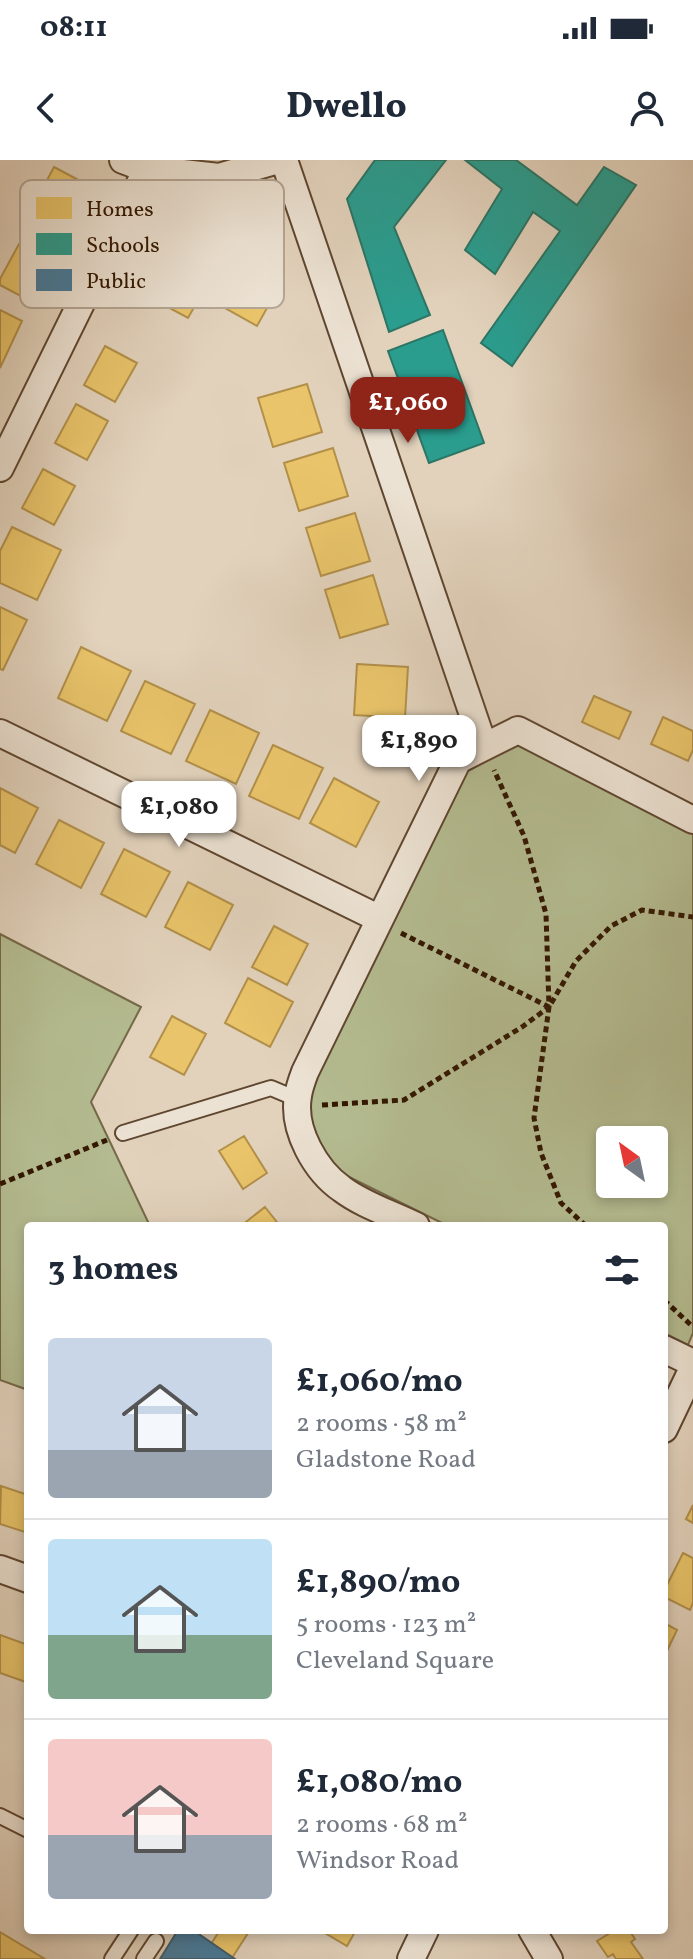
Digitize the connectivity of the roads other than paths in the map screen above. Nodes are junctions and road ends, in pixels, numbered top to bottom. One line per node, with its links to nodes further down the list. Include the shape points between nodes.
1 (278, 160): 3 (street, via 219,177)
2 (284, 160): 7 (street)
3 (135, 165)
4 (71, 308): 5 (street)
5 (0, 468)
6 (0, 733): 9 (street)
7 (484, 747): 8 (street, via 518,730); 9 (street, via 458,760)
8 (693, 820)
9 (380, 919): 10 (street, via 305,1072)
10 (297, 1099): 11 (lane, via 271,1088); 12 (street, via 299,1125 325,1174 343,1190)
11 (123, 1133)
12 (408, 1222)
13 (668, 1351): 14 (street)
14 (693, 1366): 15 (street)
15 (668, 1420)
16 (0, 1569): 17 (street)
17 (24, 1578)
18 (0, 1816): 19 (lane)
19 (24, 1828)
20 (128, 1934): 24 (lane)
21 (423, 1934): 26 (street)
22 (534, 1934): 27 (street)
23 (156, 1941): 25 (lane)
24 (112, 1959)
25 (144, 1959)
26 (411, 1959)
27 (549, 1959)

